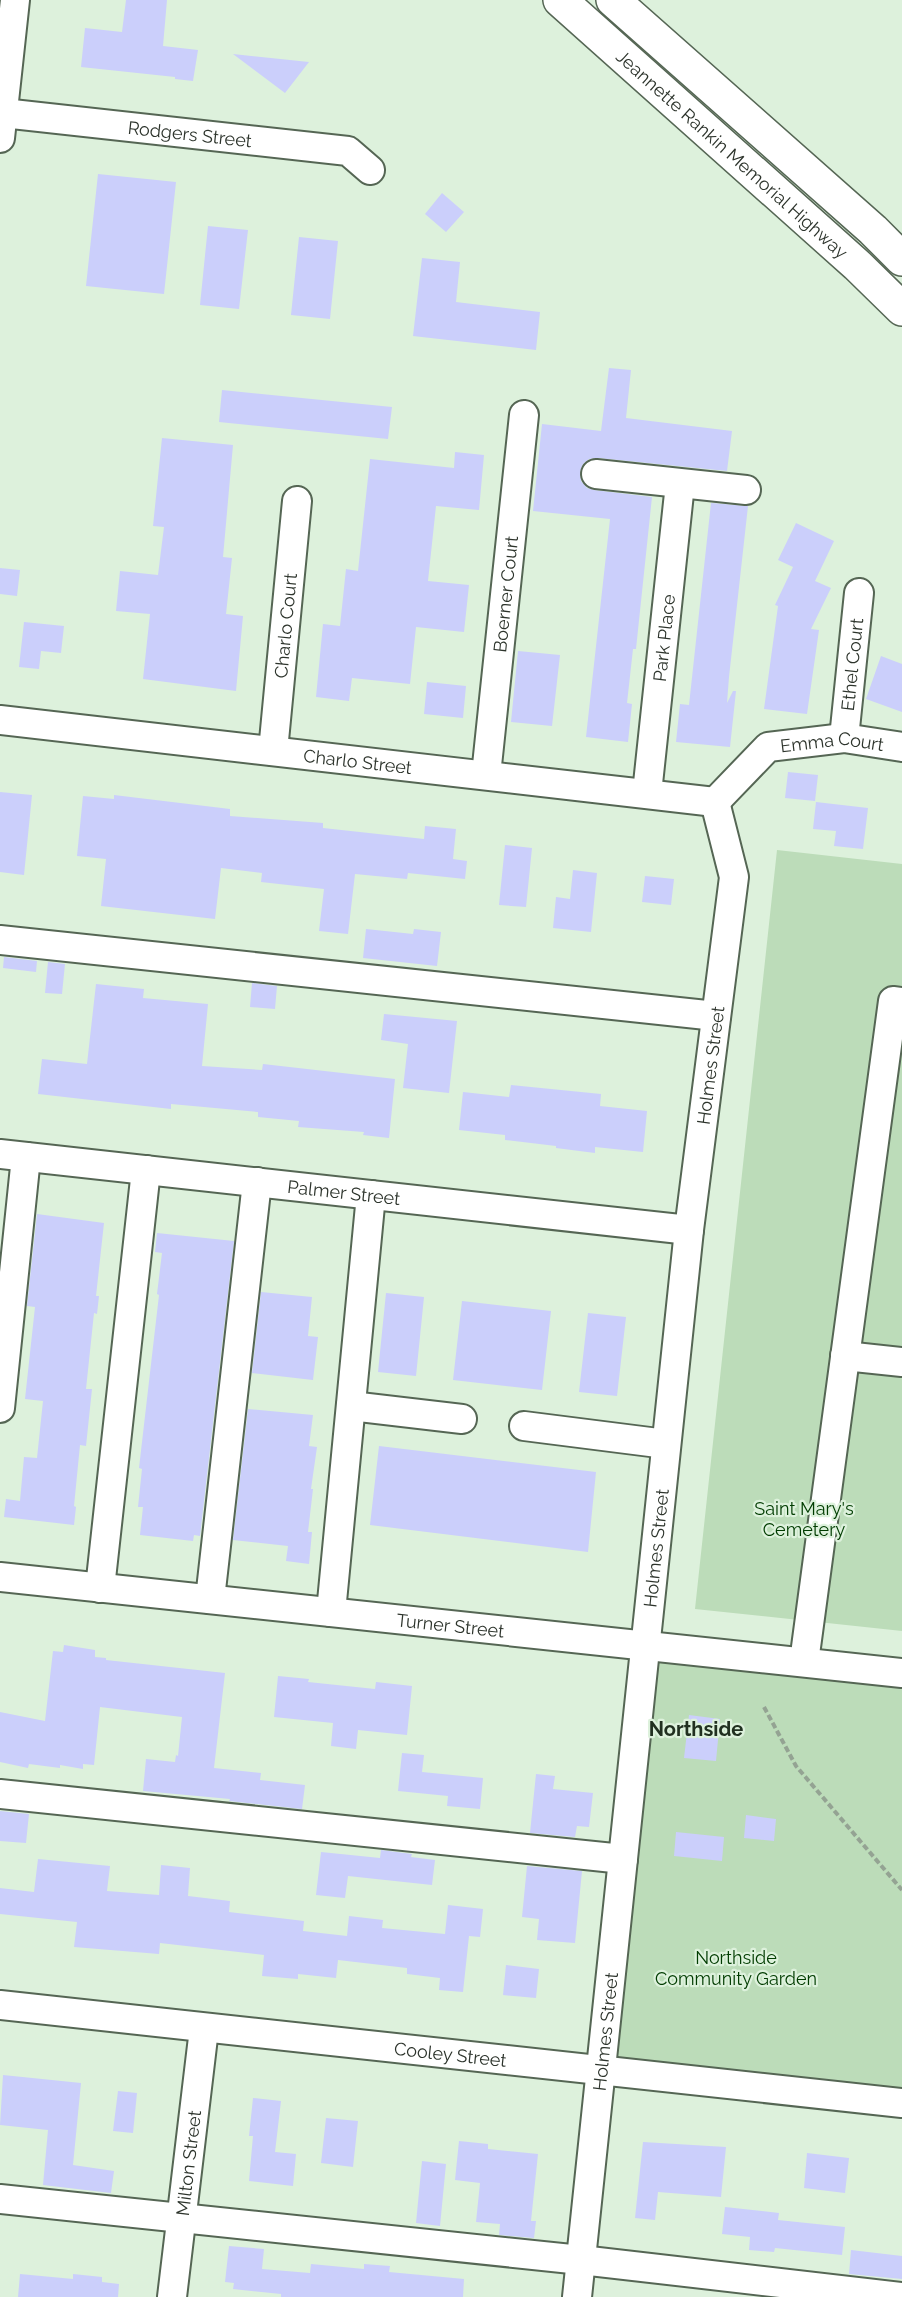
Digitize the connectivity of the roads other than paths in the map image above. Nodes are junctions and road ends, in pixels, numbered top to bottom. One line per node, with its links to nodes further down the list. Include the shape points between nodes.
1 (15, 0): 4 (street)
2 (560, 0): 7 (highway, Jeannette Rankin Memorial Highway)
3 (613, 0): 6 (highway, Jeannette Rankin Memorial Highway)
4 (2, 107): 5 (street, Rodgers Street, via 348,151)
5 (370, 170)
6 (902, 259)
7 (902, 309)
8 (524, 415): 18 (street, Boerner Court)
9 (597, 474): 10 (street)
10 (680, 484): 11 (street); 19 (street, Park Place)
11 (746, 490)
12 (297, 501): 17 (street, Charlo Court)
13 (859, 593): 15 (street, Ethel Court)
14 (0, 720): 17 (street, Charlo Street)
15 (844, 738): 16 (street, Emma Court); 20 (street, Emma Court, via 768,747)
16 (902, 747)
17 (273, 751): 18 (street, Charlo Street)
18 (486, 775): 19 (street, Charlo Street)
19 (647, 793): 20 (street, Charlo Street)
20 (715, 802): 23 (street, Holmes Street, via 734,877)
21 (0, 940): 23 (street)
22 (902, 1002): 29 (street, via 893,1001)
23 (716, 1016): 28 (street, Holmes Street)
24 (13, 1155): 25 (street, Palmer Street); 32 (street)
25 (146, 1170): 26 (street, Palmer Street); 37 (street)
26 (257, 1182): 27 (street, Palmer Street); 38 (street)
27 (371, 1195): 28 (street, Palmer Street); 31 (street)
28 (689, 1230): 35 (street, Holmes Street)
29 (845, 1356): 30 (street); 41 (street)
30 (902, 1362)
31 (351, 1406): 33 (street); 39 (street)
32 (0, 1408)
33 (462, 1419)
34 (524, 1426): 35 (street)
35 (666, 1444): 40 (street, Holmes Street)
36 (0, 1577): 37 (street, Turner Street)
37 (100, 1588): 38 (street, Turner Street)
38 (210, 1599): 39 (street, Turner Street)
39 (331, 1612): 40 (street, Turner Street)
40 (645, 1645): 41 (street, Turner Street); 44 (street, Holmes Street)
41 (804, 1662): 42 (street, Turner Street)
42 (902, 1673)
43 (0, 1794): 44 (street)
44 (623, 1859): 47 (street, Holmes Street)
45 (0, 2005): 46 (street, Cooley Street)
46 (204, 2029): 47 (street, Cooley Street); 50 (street, Milton Street)
47 (601, 2070): 48 (street, Cooley Street); 51 (street, Holmes Street)
48 (902, 2103)
49 (0, 2199): 50 (street)
50 (181, 2218): 51 (street); 52 (street, Milton Street)
51 (581, 2260): 53 (street, Holmes Street); 54 (street)
52 (172, 2297)
53 (577, 2297)
54 (902, 2297)

